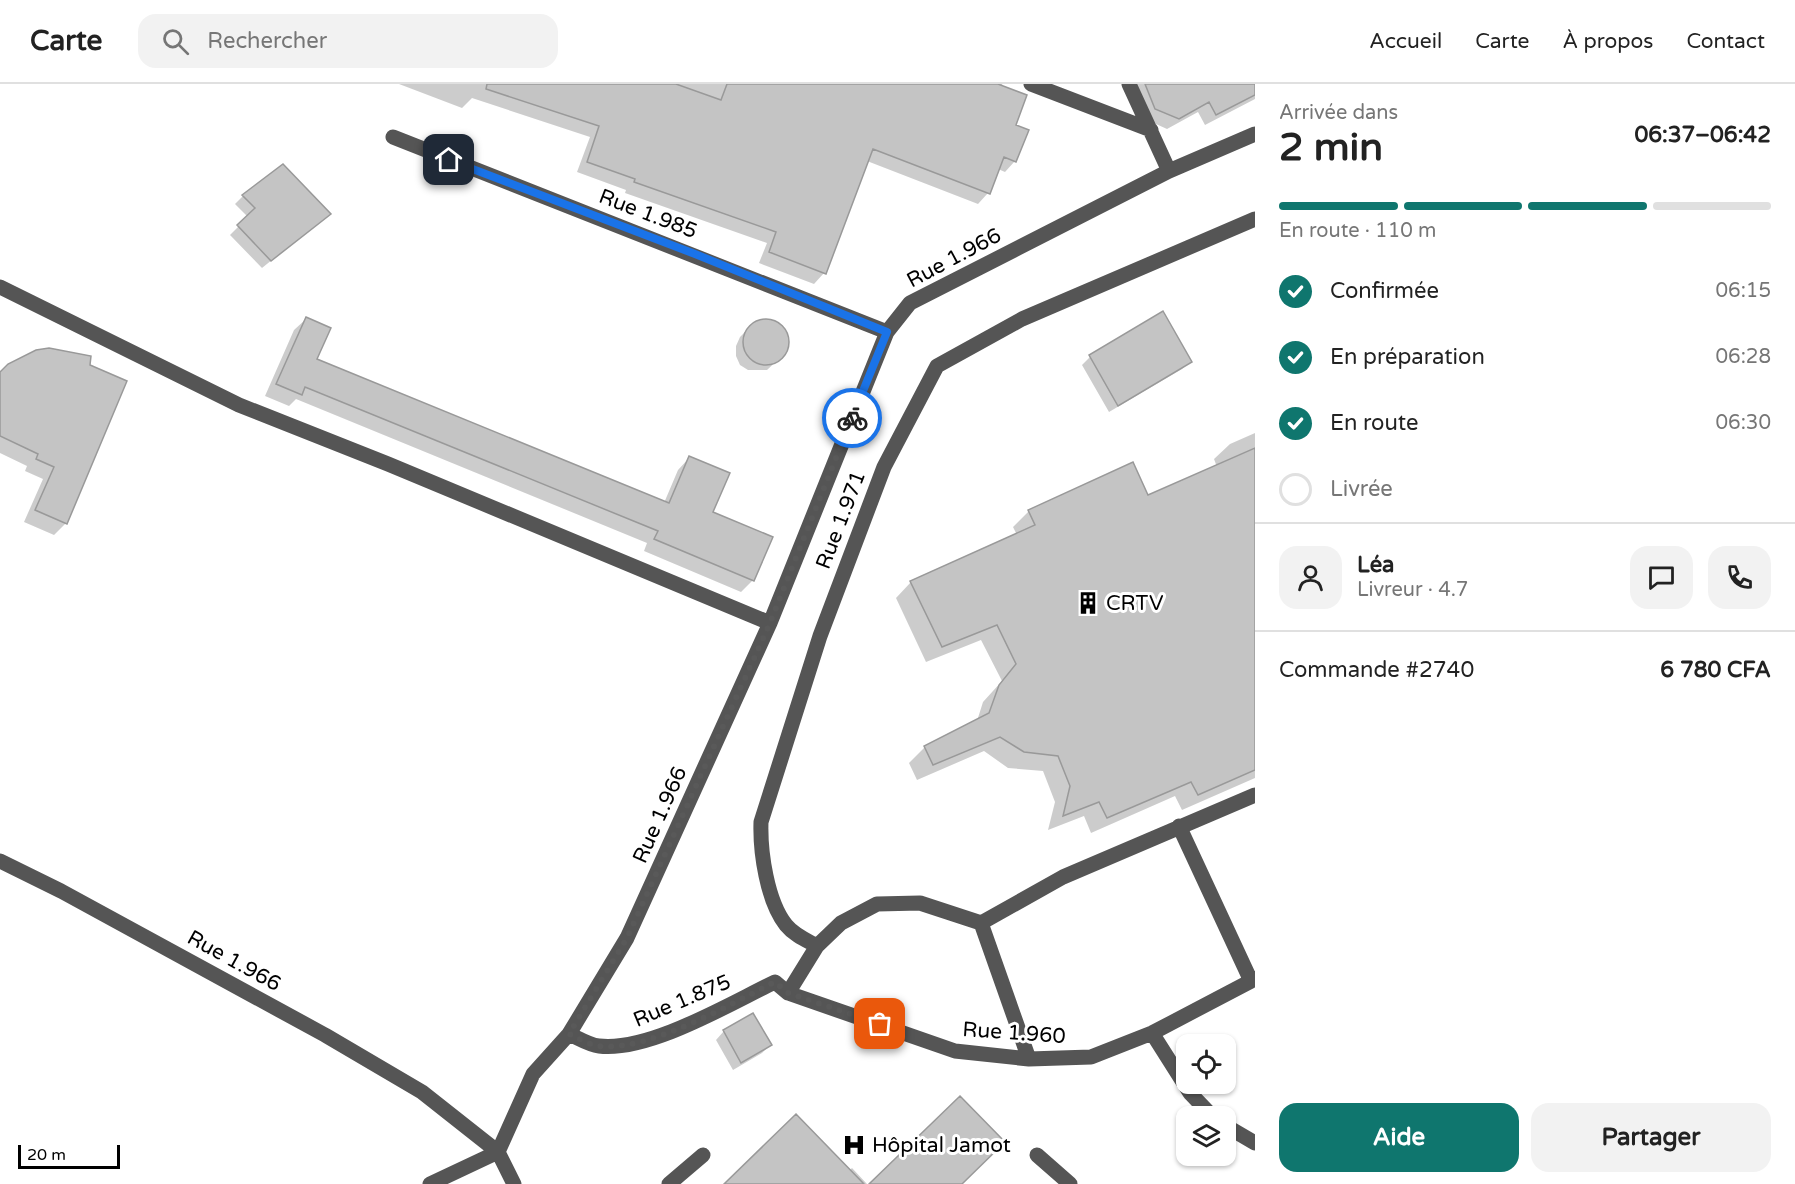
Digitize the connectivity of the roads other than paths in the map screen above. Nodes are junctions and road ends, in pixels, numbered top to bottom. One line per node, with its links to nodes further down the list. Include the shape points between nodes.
1 (1031, 84): 3 (street)
2 (1129, 84): 3 (street)
3 (1151, 130): 6 (street)
4 (1255, 134): 6 (street, Rue 1.966)
5 (393, 137): 9 (street, Rue 1.985)
6 (1169, 171): 9 (street, Rue 1.966, via 910,303)
7 (1255, 219): 15 (street, Rue 1.971, via 1023,319 938,366 884,467 820,636 761,822 760,850 785,924)
8 (0, 287): 10 (street, via 238,405)
9 (887, 332): 10 (street, Rue 1.966)
10 (770, 623): 20 (street, Rue 1.966, via 627,938)
11 (1255, 795): 12 (street)
12 (1179, 826): 14 (street, via 1063,877); 16 (street)
13 (0, 861): 25 (street, Rue 1.966, via 91,907 412,1086)
14 (981, 923): 15 (street, via 921,903 877,904 841,923); 21 (street)
15 (816, 946): 18 (street)
16 (1253, 980): 19 (street, Rue 1.960)
17 (775, 982): 18 (street, Rue 1.960); 20 (street, Rue 1.875, via 634,1045 598,1046)
18 (788, 993): 21 (street, Rue 1.960, via 954,1051)
19 (1152, 1033): 21 (street, Rue 1.960, via 1092,1057); 22 (street, via 1190,1094)
20 (569, 1034): 25 (street, Rue 1.966, via 532,1074)
21 (1029, 1059)
22 (1202, 1106)
23 (1236, 1132): 24 (street)
24 (1255, 1143)
25 (498, 1152): 28 (street); 29 (street)
26 (703, 1155): 30 (street)
27 (1037, 1155): 31 (street)
28 (430, 1184)
29 (514, 1184)
30 (669, 1184)
31 (1070, 1184)

